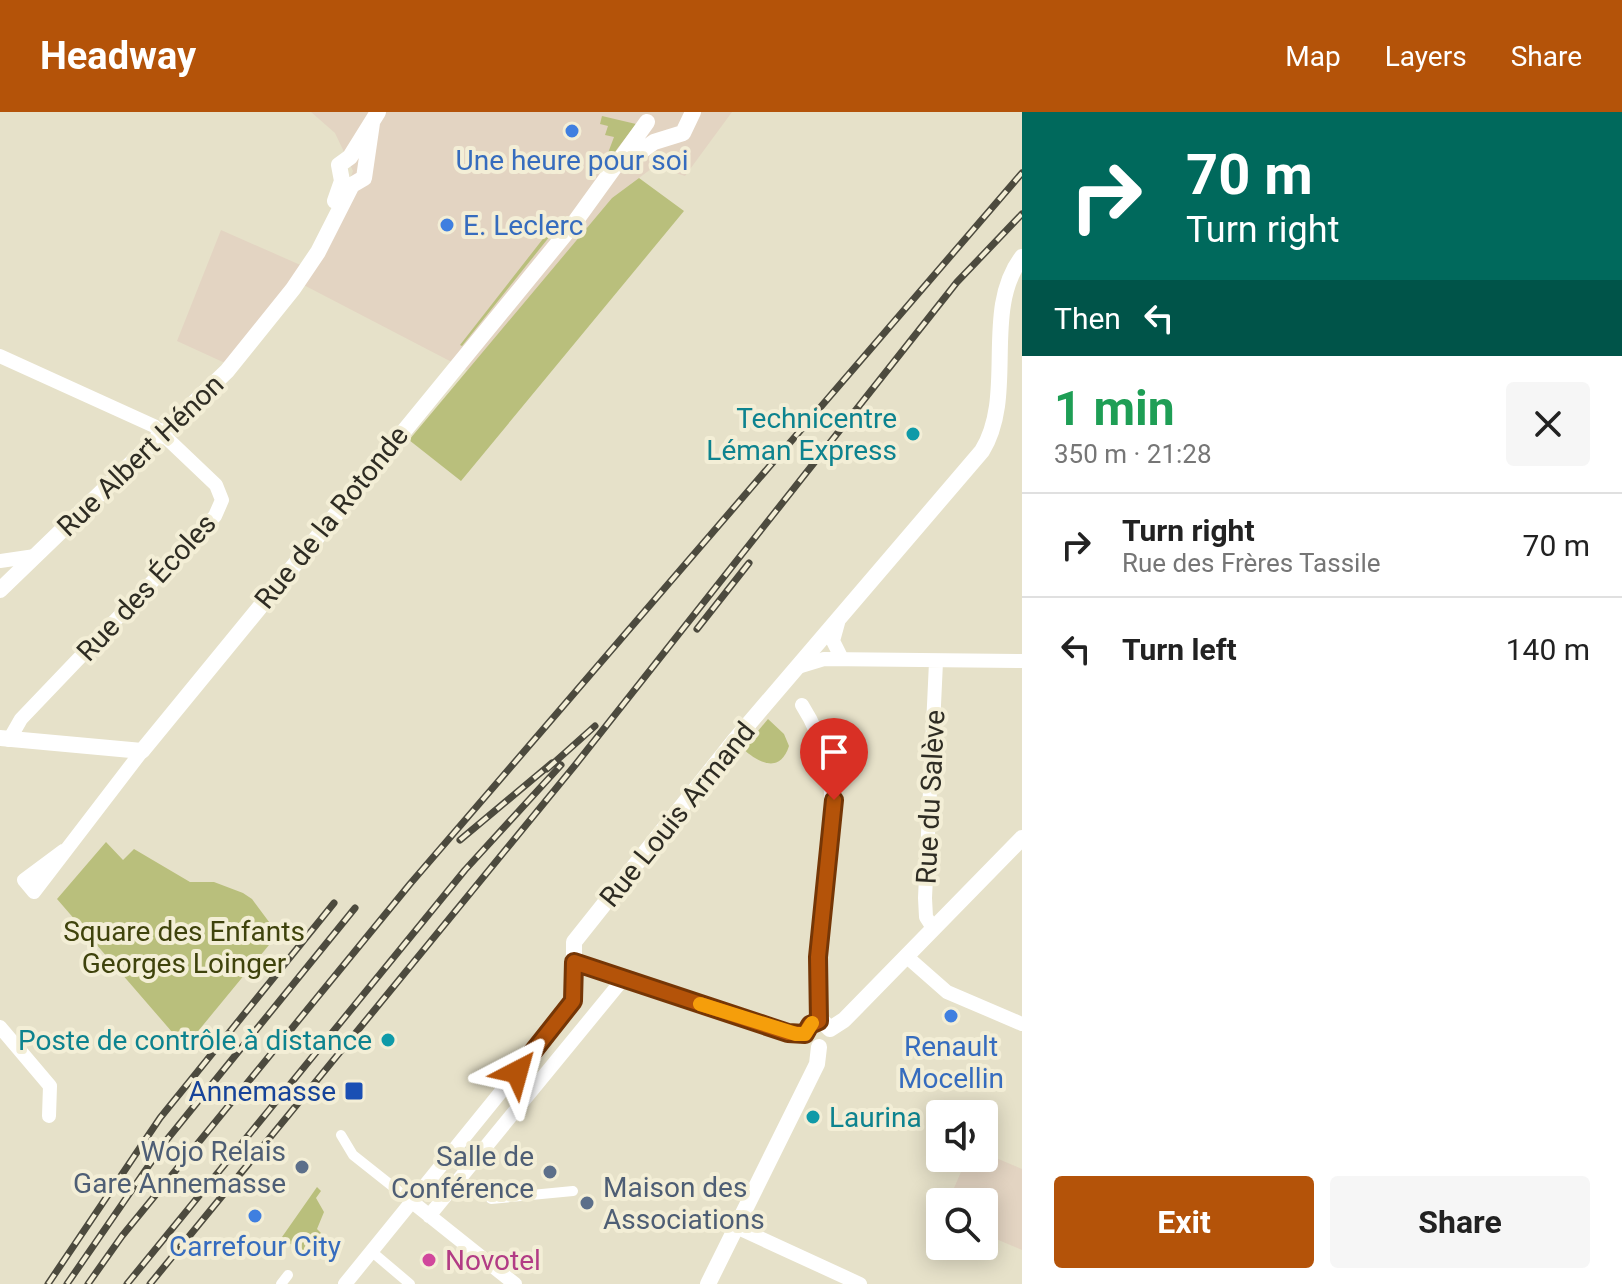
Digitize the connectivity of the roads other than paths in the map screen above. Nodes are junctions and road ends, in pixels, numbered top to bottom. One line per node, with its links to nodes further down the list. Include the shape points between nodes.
1 (691, 114): 4 (street, via 683,133)
2 (647, 117): 4 (street, via 654,133); 7 (street, Rue de la Rotonde)
3 (375, 118): 5 (street, Rue Albert Hénon); 6 (street, Rue Albert Hénon)
4 (666, 138): 7 (street, Rue de la Rotonde, via 649,144)
5 (350, 157): 6 (street); 8 (street, Rue Albert Hénon, via 338,167)
6 (365, 166): 8 (street, Rue Albert Hénon, via 364,178)
7 (612, 175): 24 (street, Rue de la Rotonde)
8 (347, 183): 13 (street, Rue Albert Hénon, via 273,314 222,377)
9 (1022, 257): 11 (street, Rue Louis Armand)
10 (1022, 270): 11 (street)
11 (1009, 282): 17 (street, Rue Louis Armand, via 988,441)
12 (0, 356): 13 (street)
13 (164, 434): 14 (street, Rue Albert Hénon); 23 (street, Rue des Écoles, via 216,485 221,507)
14 (36, 556): 15 (street); 16 (street, Rue Albert Hénon)
15 (1, 561): 16 (street)
16 (5, 586)
17 (838, 623): 18 (street, via 833,641); 21 (street, Rue Louis Armand)
18 (842, 659): 20 (street); 21 (street, via 814,660)
19 (1022, 661): 20 (street)
20 (936, 662): 27 (street, Rue du Salève, via 925,898)
21 (798, 670): 29 (street, Rue Louis Armand, via 575,939)
22 (802, 705): 32 (street, via 822,743 834,800 818,957)
23 (5, 739): 24 (street)
24 (142, 751): 26 (street)
25 (1022, 838): 27 (street)
26 (63, 851)
27 (933, 928): 28 (street)
28 (906, 956): 31 (street, via 947,992); 32 (street, via 844,1020)
29 (574, 962): 30 (street); 40 (street, via 572,1005)
30 (620, 977): 34 (street, via 788,1033); 41 (street, via 488,1135 488,1146)
31 (1022, 1024)
32 (825, 1025): 34 (street, via 810,1025); 35 (street, via 830,1041)
33 (0, 1027): 36 (street, via 50,1086)
34 (805, 1034): 35 (street, via 809,1044)
35 (819, 1047): 42 (street, via 817,1064)
36 (49, 1116)
37 (341, 1135): 40 (street, via 353,1155)
38 (573, 1191): 39 (street)
39 (491, 1199)
40 (411, 1201): 41 (street); 43 (street)
41 (429, 1216): 46 (street)
42 (736, 1227): 47 (street); 48 (street)
43 (371, 1251): 44 (street); 45 (street)
44 (345, 1284)
45 (410, 1284)
46 (515, 1284)
47 (708, 1284)
48 (860, 1284)

